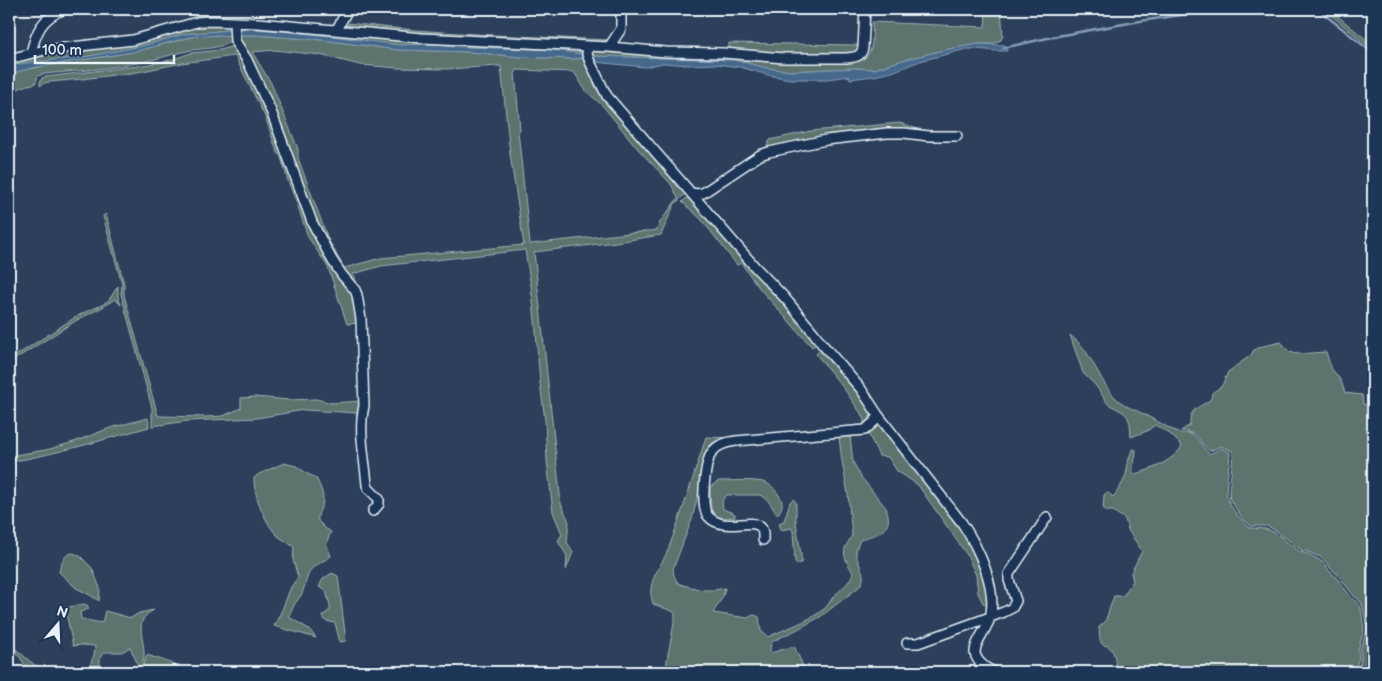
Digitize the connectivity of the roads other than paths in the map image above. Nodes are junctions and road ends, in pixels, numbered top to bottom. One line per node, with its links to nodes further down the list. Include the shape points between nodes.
1 (64, 9): 8 (street, via 49,16 42,24)
2 (348, 9): 6 (street)
3 (621, 9): 7 (street, via 621,29)
4 (864, 9): 7 (street, via 863,48 857,57 784,58)
5 (234, 29): 6 (street, via 258,23); 8 (street, via 211,21 197,22 133,40); 14 (street, via 234,41 272,111 312,222 332,260 357,296 361,318 362,425 367,485 379,499)
6 (337, 29): 9 (street)
7 (609, 48): 9 (street)
8 (31, 53): 10 (street)
9 (588, 54): 12 (street, via 606,96)
10 (9, 59)
11 (956, 136): 12 (street, via 887,133 826,140 769,152 703,193)
12 (691, 193): 13 (street, via 785,298 861,389)
13 (878, 415): 16 (street, via 865,430 736,441 716,448 708,462 703,500 706,513 716,522 725,524 754,523 763,531); 17 (street, via 972,539 989,582)
14 (373, 511)
15 (1048, 517): 17 (street, via 1009,574 1016,601 1012,608)
16 (763, 540)
17 (990, 618): 18 (street, via 918,643); 19 (street, via 975,648 977,660)
18 (907, 643)
19 (994, 672)

